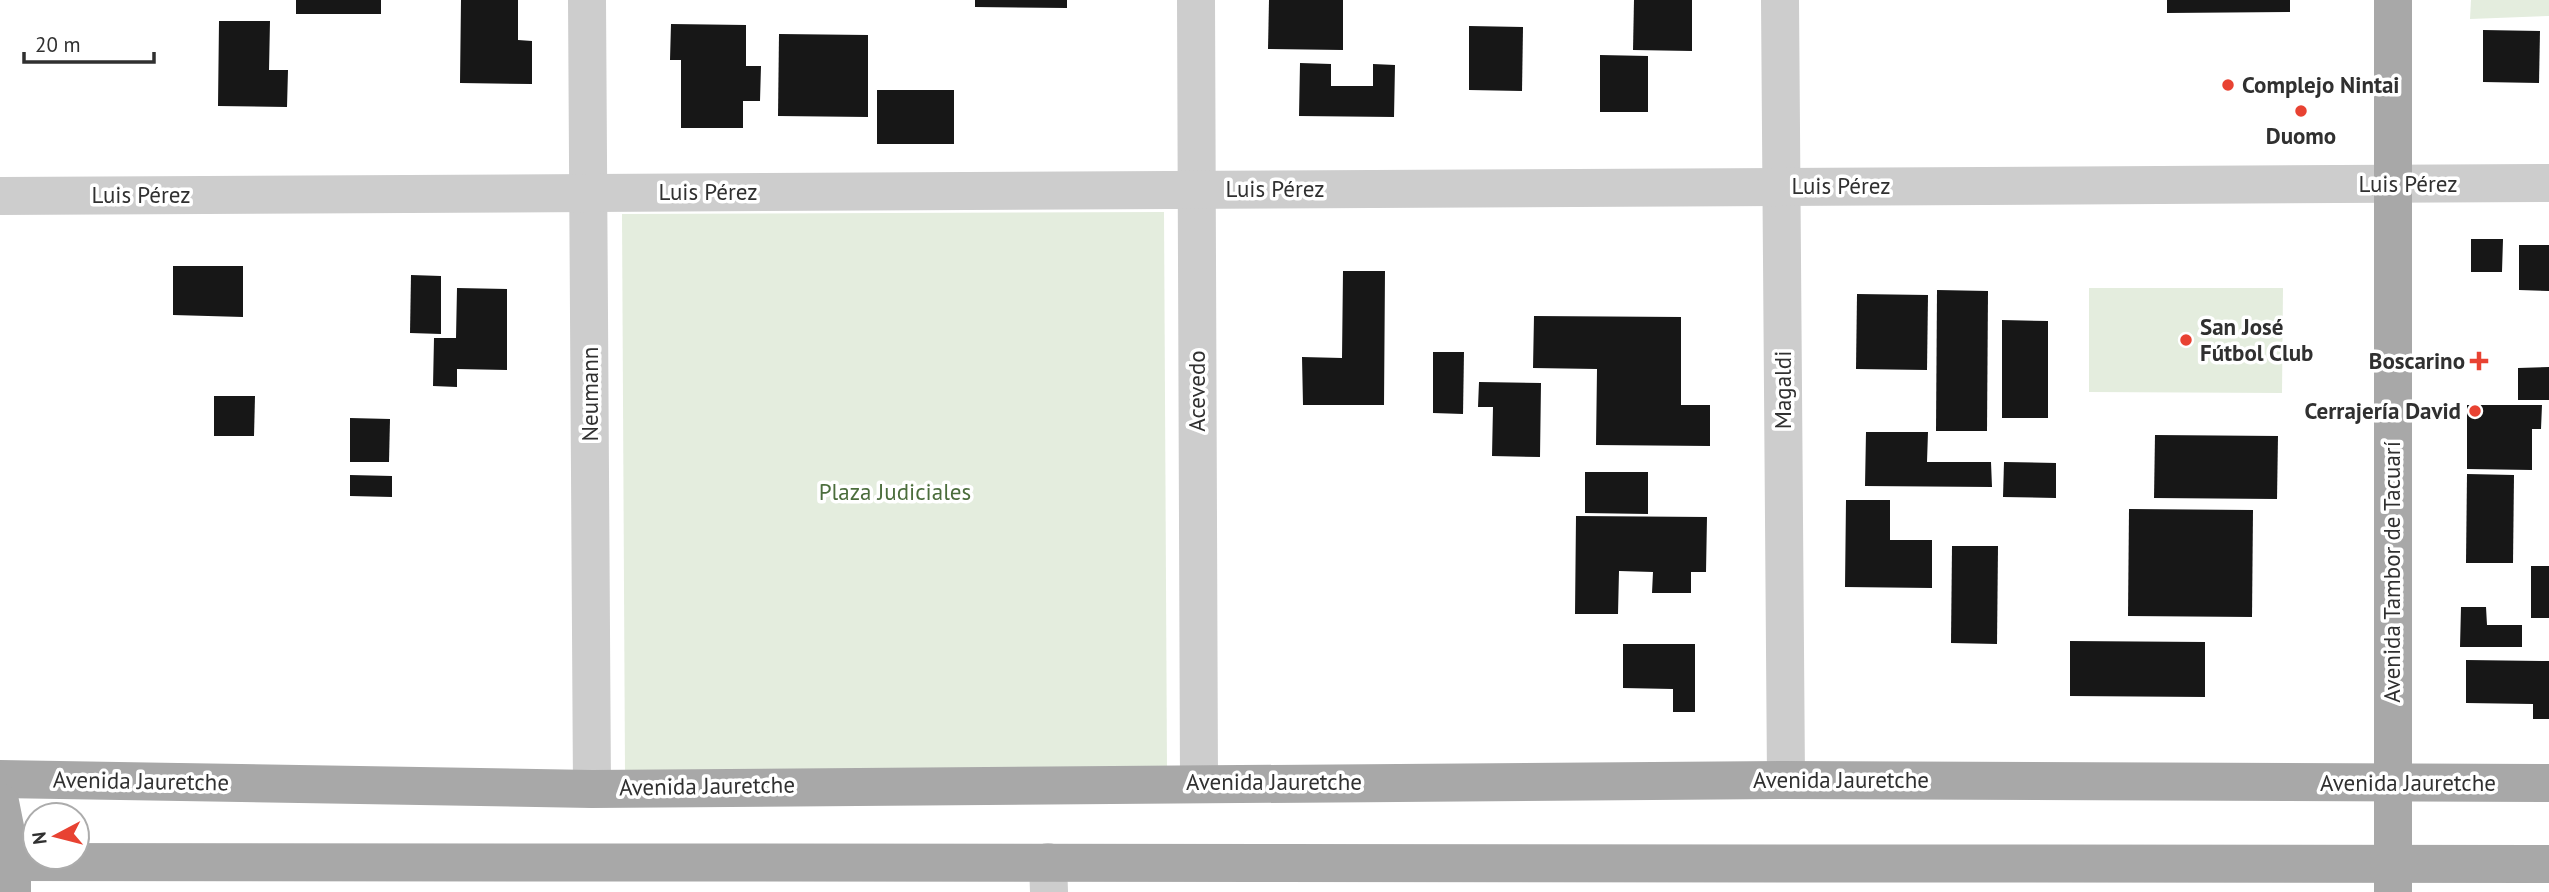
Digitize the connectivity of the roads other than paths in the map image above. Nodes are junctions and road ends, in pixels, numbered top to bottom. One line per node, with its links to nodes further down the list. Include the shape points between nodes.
1 (587, 0): 9 (street, Neumann)
2 (1196, 0): 8 (street, Acevedo)
3 (1780, 0): 7 (street, Magaldi)
4 (2393, 0): 6 (main road, Avenida Tambor de Tacuarí)
5 (2549, 183): 6 (street, Luis Pérez)
6 (2393, 184): 7 (street, Luis Pérez); 14 (main road, Avenida Tambor de Tacuarí)
7 (1781, 187): 8 (street, Luis Pérez); 12 (street, Magaldi)
8 (1195, 190): 9 (street, Luis Pérez); 13 (street, Acevedo)
9 (588, 192): 10 (street, Luis Pérez); 16 (street, Neumann)
10 (0, 196)
11 (0, 779): 16 (main road, Avenida Jauretche)
12 (1786, 780): 13 (main road, Avenida Jauretche); 14 (main road, Avenida Jauretche)
13 (1199, 783): 16 (main road, Avenida Jauretche)
14 (2391, 783): 15 (main road, Avenida Jauretche); 21 (main road, Avenida Tambor de Tacuarí)
15 (2549, 783)
16 (592, 789)
17 (0, 802): 19 (main road)
18 (2549, 864): 21 (main road)
19 (8, 872): 20 (main road)
20 (1049, 877): 21 (main road)
21 (2392, 878)

